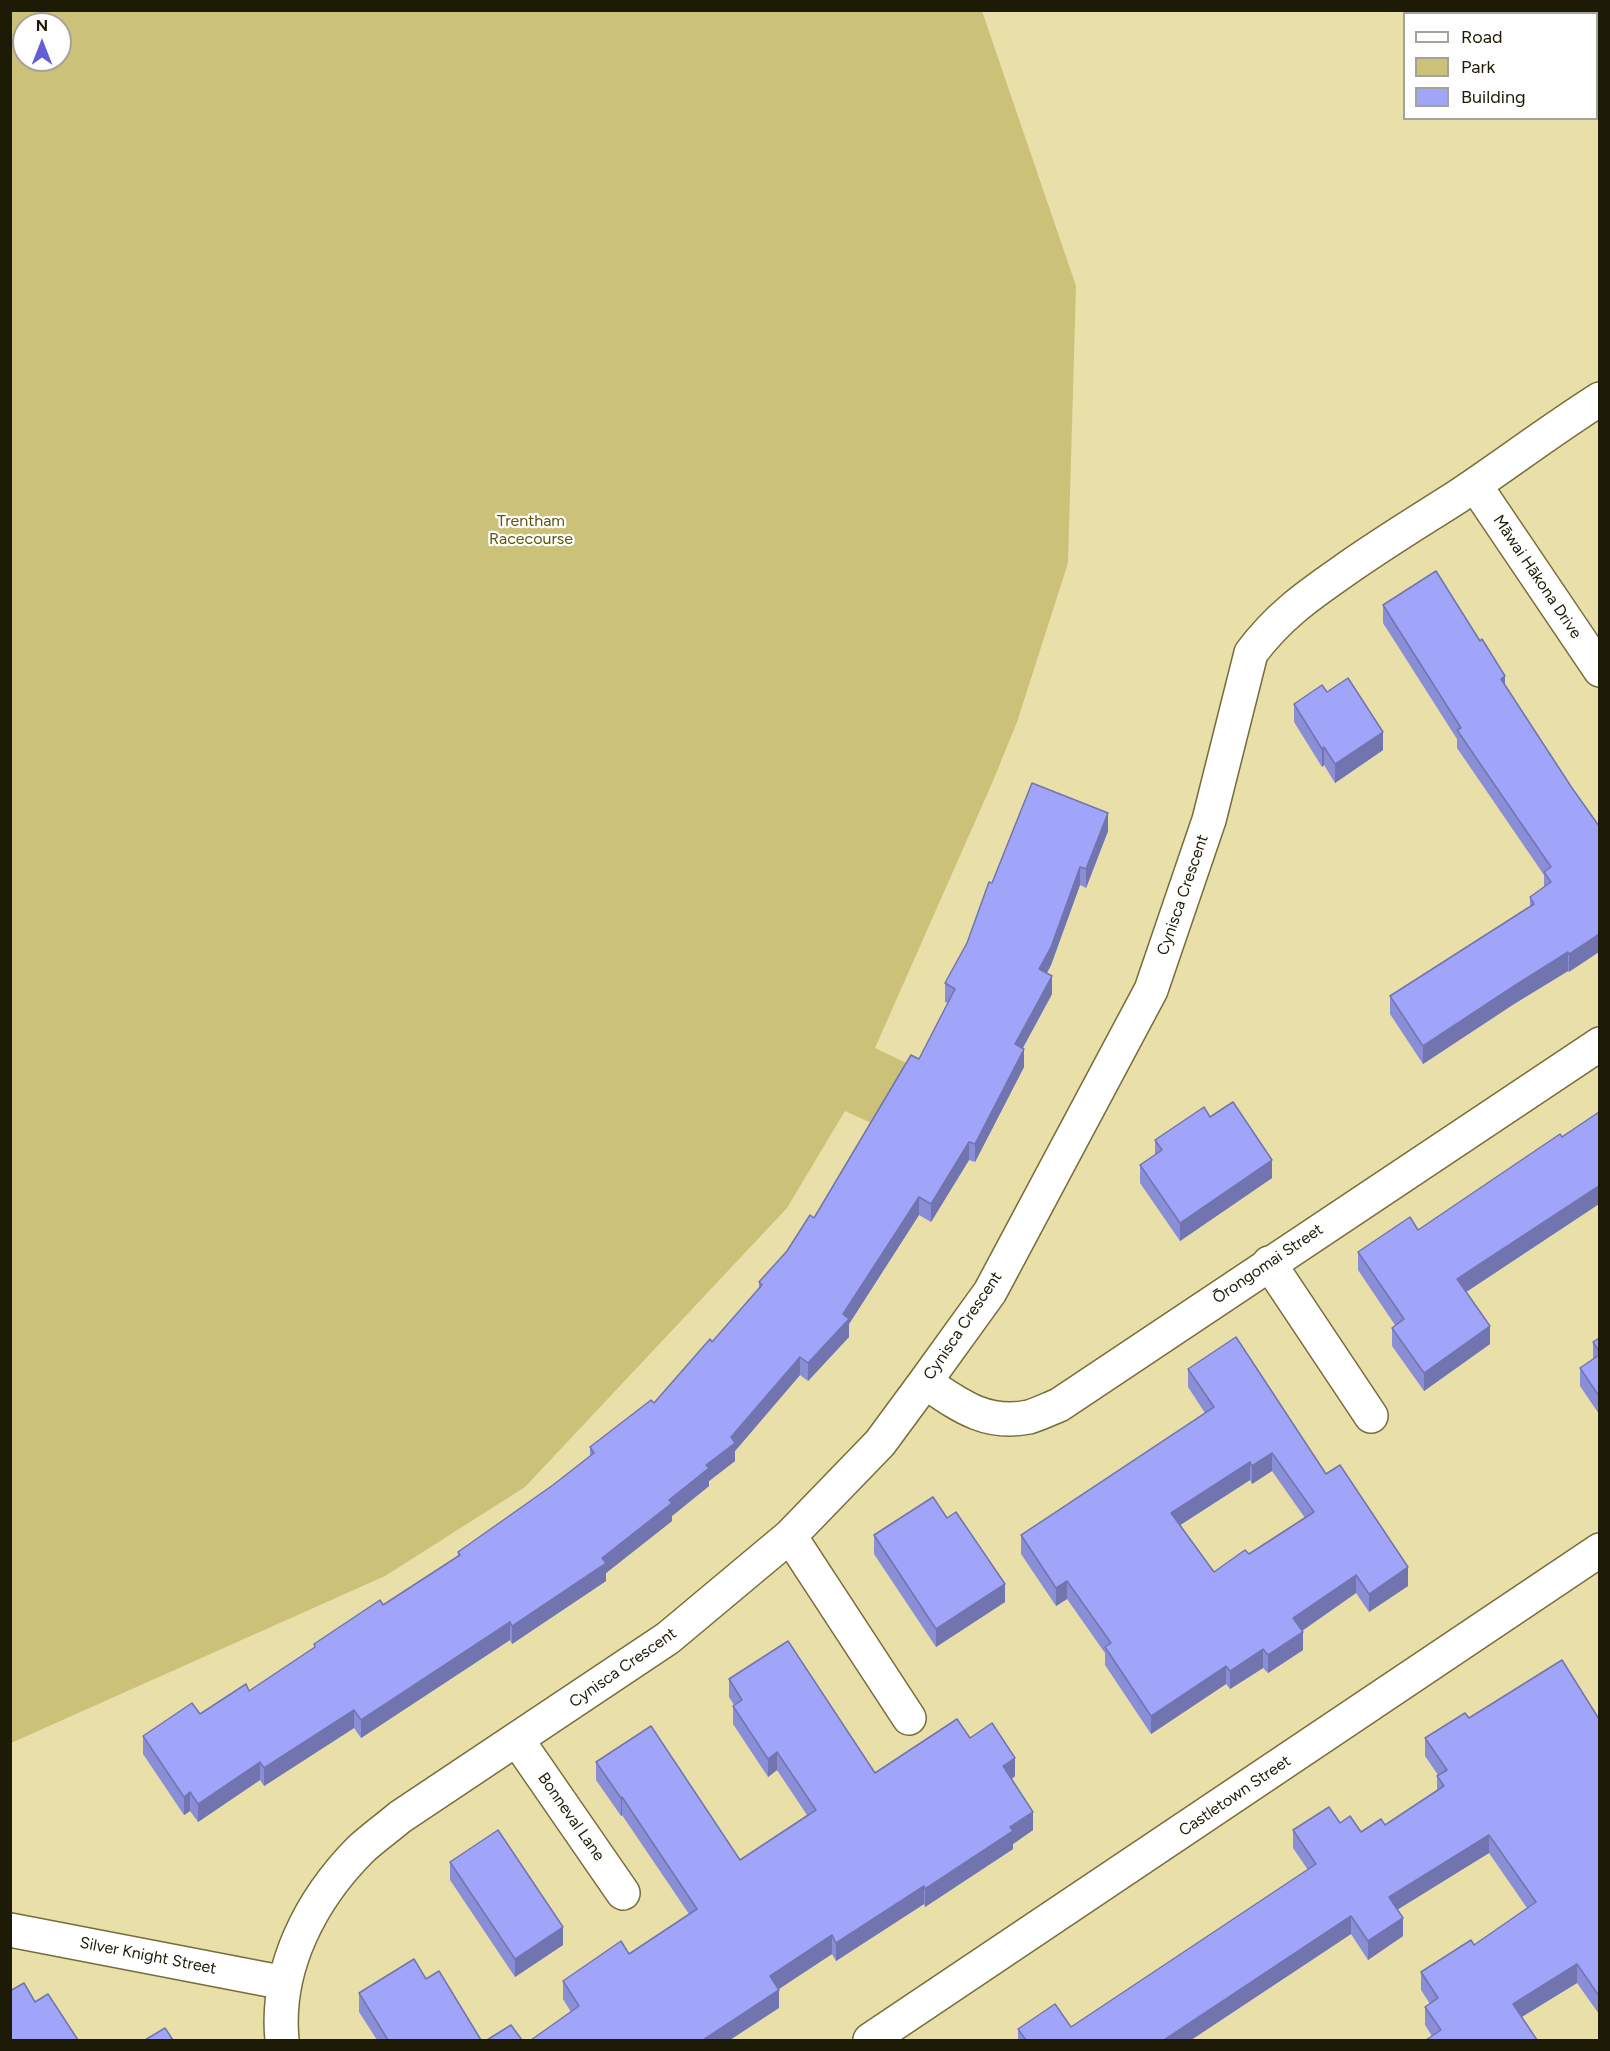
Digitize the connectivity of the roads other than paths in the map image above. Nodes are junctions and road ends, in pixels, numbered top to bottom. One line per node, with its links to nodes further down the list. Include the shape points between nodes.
1 (1599, 399): 2 (street, Cynisca Crescent)
2 (1475, 484): 3 (street, Māwai Hākona Drive); 6 (street, Cynisca Crescent, via 1299,602 1251,653 1209,820 1150,990 990,1292)
3 (1599, 670)
4 (1599, 1044): 5 (street, Ōrongomai Street)
5 (1269, 1263): 6 (street, Ōrongomai Street, via 1059,1405 1030,1416 1005,1420 982,1416); 7 (street)
6 (925, 1382): 8 (street, Cynisca Crescent, via 880,1443)
7 (1371, 1416)
8 (790, 1536): 10 (street); 11 (street, Cynisca Crescent, via 668,1638)
9 (1599, 1552): 16 (street, Castletown Street)
10 (909, 1718)
11 (518, 1740): 12 (street, Bonneval Lane); 14 (street, Cynisca Crescent, via 400,1817 362,1849 309,1917 295,1945)
12 (623, 1893)
13 (10, 1930): 14 (street, Silver Knight Street)
14 (285, 1983): 15 (street, Cynisca Crescent)
15 (282, 2040)
16 (870, 2040)

